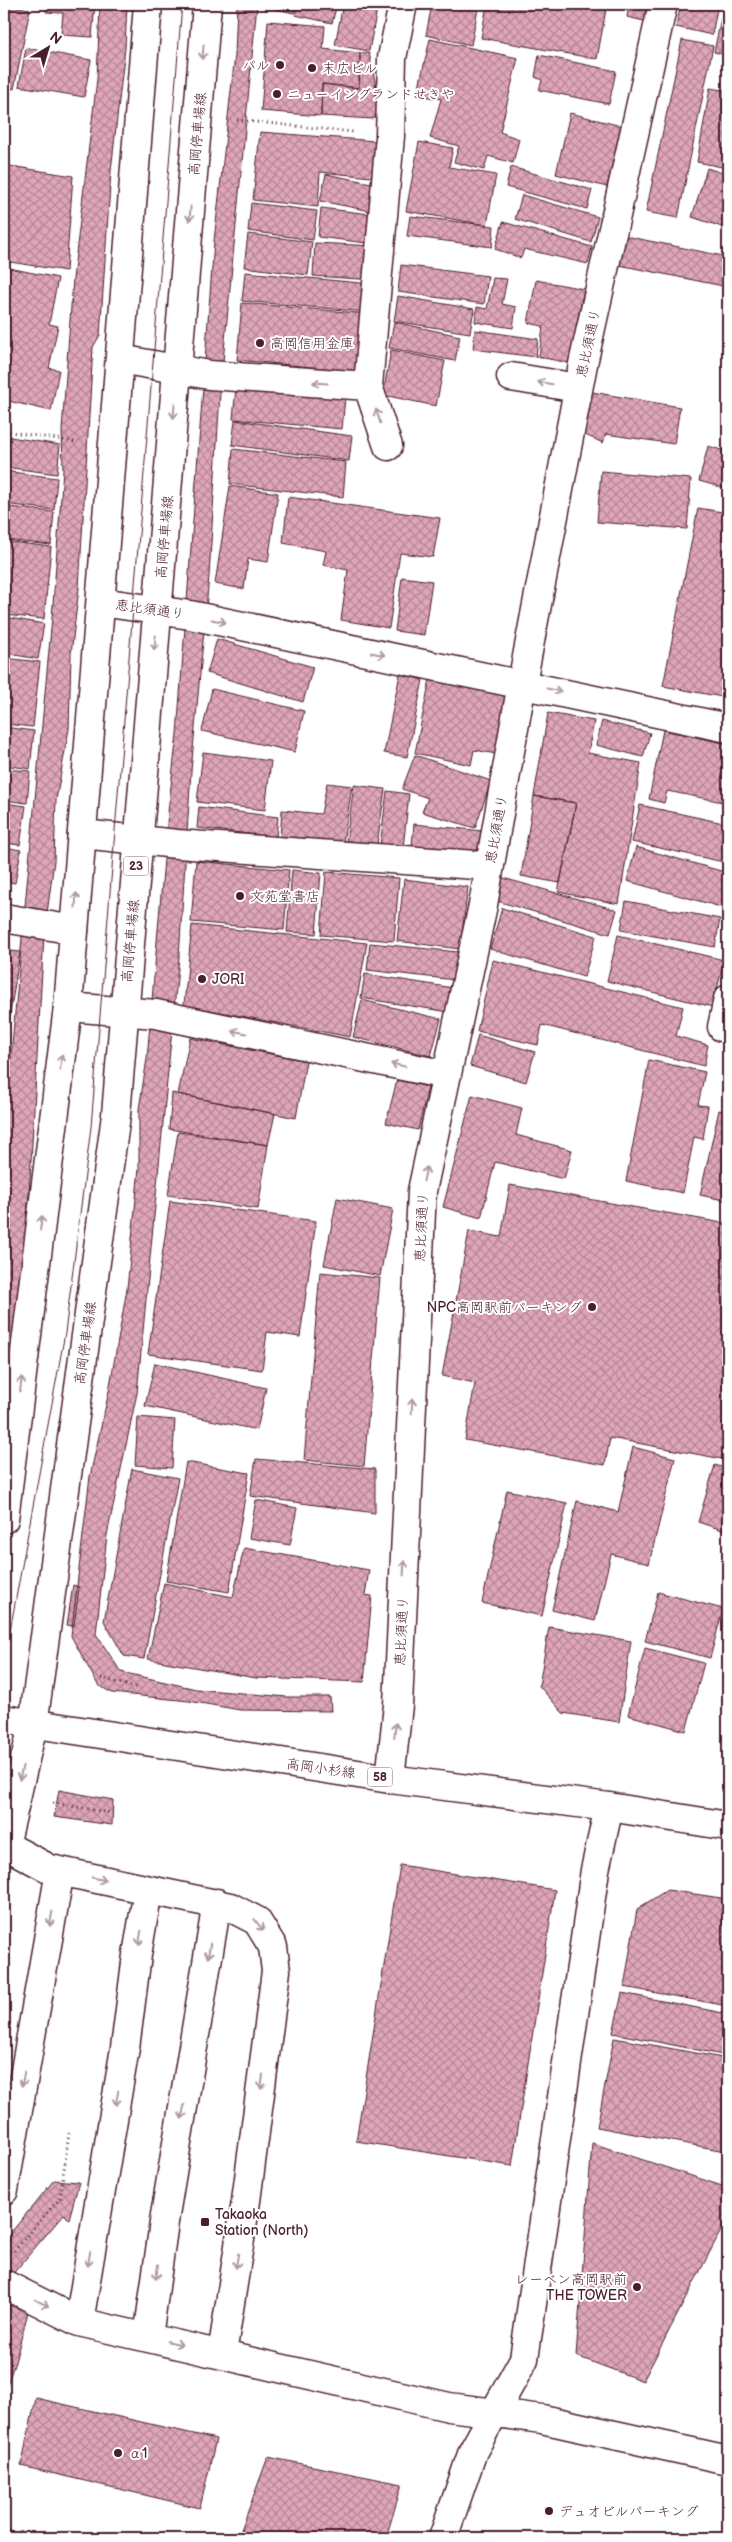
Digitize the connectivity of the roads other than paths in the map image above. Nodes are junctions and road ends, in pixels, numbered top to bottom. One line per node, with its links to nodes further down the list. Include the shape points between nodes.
1 (148, 4): 5 (street)
2 (208, 4): 6 (street, 高岡停車場線 / 23, one-way to 6)
3 (403, 4): 8 (street, via 392,58 390,136)
4 (663, 4): 9 (street, 恵比須通り)
5 (120, 359): 6 (street); 11 (street)
6 (178, 369): 8 (street, one-way to 6, via 209,375); 12 (street, 高岡停車場線 / 23, one-way to 12)
7 (511, 377): 9 (street, one-way to 7)
8 (368, 386): 10 (street, one-way to 8)
9 (578, 388): 13 (street, 恵比須通り)
10 (388, 446)
11 (102, 602): 12 (street, 恵比須通り); 15 (street)
12 (158, 610): 13 (street, 恵比須通り, one-way to 13); 16 (street, 高岡停車場線 / 23, one-way to 16)
13 (522, 684): 14 (street, 恵比須通り, one-way to 14); 17 (street, 恵比須通り)
14 (728, 728)
15 (82, 834): 16 (street); 19 (street, one-way to 15)
16 (138, 840): 17 (street); 22 (street, 高岡停車場線 / 23)
17 (490, 866): 24 (street, 恵比須通り)
18 (4, 918): 19 (street)
19 (74, 930): 21 (street)
20 (728, 999): 23 (street)
21 (68, 1007): 22 (street); 25 (street, one-way to 21)
22 (124, 1012): 24 (street, one-way to 22, via 156,1014); 27 (street, 高岡停車場線 / 23, via 116,1115)
23 (722, 1027)
24 (446, 1075): 28 (street, 恵比須通り, one-way to 24, via 398,1704 422,1191)
25 (4, 1519)
26 (4, 1719): 27 (street, 高岡小杉線 / 58)
27 (33, 1725): 28 (street, 高岡小杉線 / 58); 31 (street, 高岡停車場線, one-way to 31)
28 (390, 1779): 29 (street, 高岡小杉線 / 58)
29 (609, 1807): 30 (street, 高岡小杉線 / 58); 40 (street, via 595,1870 524,2359)
30 (728, 1826)
31 (4, 1847): 32 (street)
32 (60, 1871): 33 (street, one-way to 33); 35 (street, one-way to 35)
33 (148, 1890): 34 (street); 37 (street, one-way to 37)
34 (217, 1903): 38 (street, one-way to 38); 39 (street, one-way to 39, via 257,1921 273,1947 276,1971)
35 (4, 2190)
36 (4, 2284): 37 (street, one-way to 37)
37 (79, 2322): 38 (street)
38 (148, 2337): 39 (street, one-way to 39)
39 (222, 2354): 40 (street, via 449,2407)
40 (495, 2413): 41 (street); 42 (street, via 473,2451)
41 (725, 2454)
42 (444, 2538)

